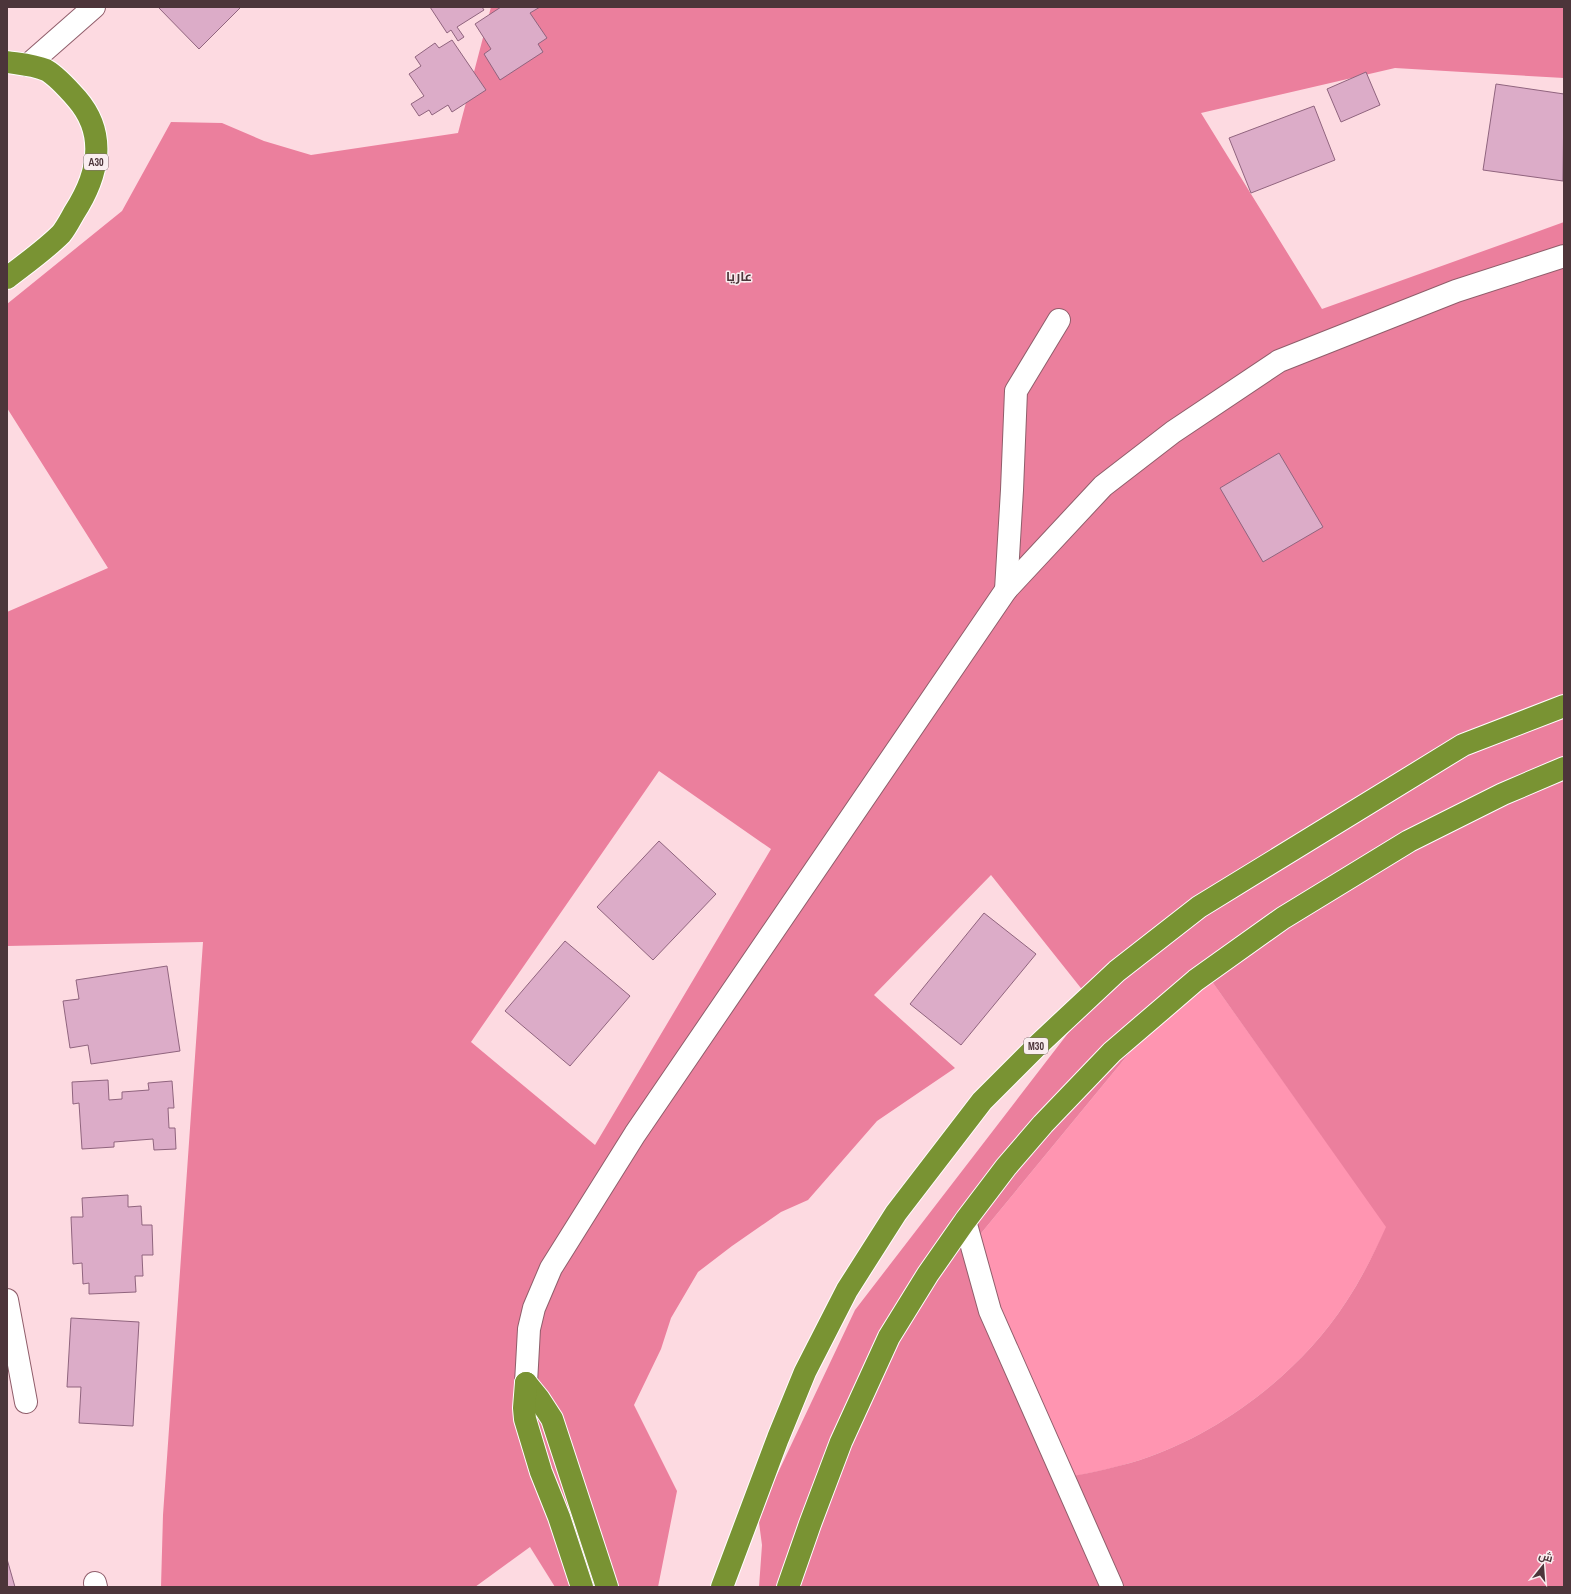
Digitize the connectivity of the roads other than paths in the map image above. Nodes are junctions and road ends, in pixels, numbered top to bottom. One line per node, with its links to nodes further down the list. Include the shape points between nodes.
1 (94, 7): 3 (street)
2 (7, 62): 3 (highway, A30)
3 (28, 65): 5 (highway, A30, via 47,71 80,102 91,121 98,146 94,174 82,202 62,233)
4 (1564, 256): 7 (street, via 1456,291 1279,362 1172,432 1103,486)
5 (7, 278)
6 (1059, 320): 7 (street, via 1016,391)
7 (1006, 590): 12 (street, via 639,1128 551,1268 534,1308 529,1328)
8 (1564, 706): 16 (highway, M30, via 1463,745 1199,907 1117,971 982,1101 896,1213 847,1290 805,1372)
9 (1564, 768): 10 (highway, via 1503,794 1409,841 1283,918 1196,980 1112,1052 1043,1124)
10 (965, 1221): 17 (highway, via 889,1336 841,1442); 18 (street, via 990,1311)
11 (7, 1300): 13 (street)
12 (526, 1383): 14 (highway, via 525,1418 541,1472); 15 (highway, via 552,1419)
13 (26, 1402)
14 (582, 1587)
15 (607, 1587)
16 (722, 1587)
17 (788, 1587)
18 (1112, 1587)

